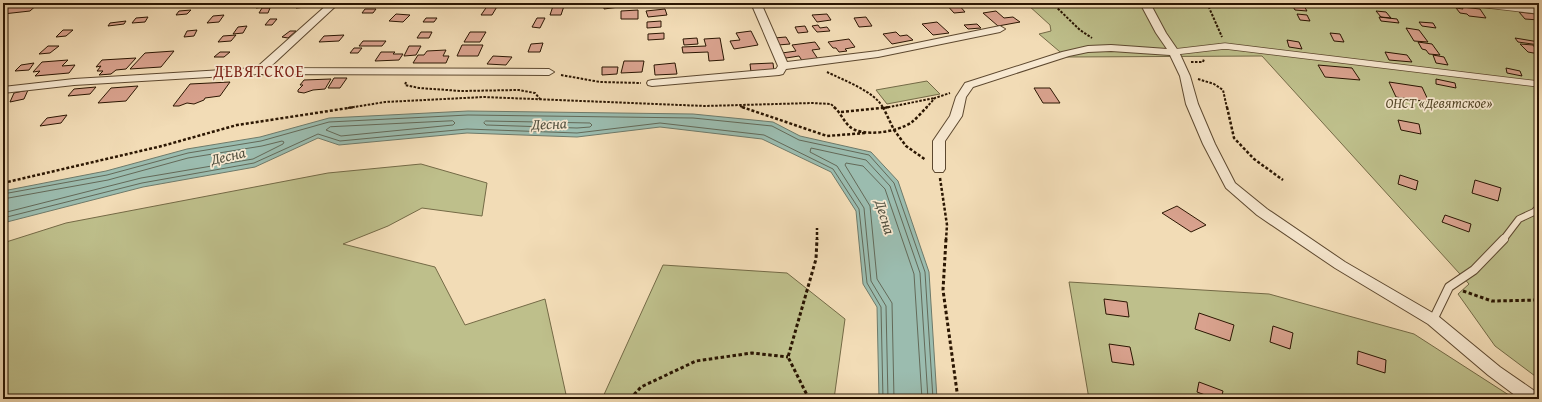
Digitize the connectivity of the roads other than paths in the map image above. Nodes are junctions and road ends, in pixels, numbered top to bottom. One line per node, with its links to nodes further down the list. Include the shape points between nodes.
1 (334, 3): 9 (street)
2 (756, 3): 8 (street)
3 (1146, 3): 7 (street)
4 (1470, 3): 5 (lane)
5 (1539, 11)
6 (1000, 29): 8 (street, via 878,54)
7 (1174, 52): 12 (lane, via 1225,46); 14 (street, via 1111,48 1088,50 1066,54 969,86 961,97 956,116 939,142); 16 (street, via 1185,76 1192,104 1230,185 1262,212 1340,265)
8 (783, 66): 11 (street, via 779,72)
9 (259, 71): 10 (street); 13 (street, via 74,82)
10 (549, 72)
11 (652, 83)
12 (1539, 84)
13 (3, 90)
14 (939, 169)
15 (1539, 207): 16 (lane, via 1519,219 1474,270 1450,287)
16 (1432, 320): 17 (street)
17 (1533, 399)

